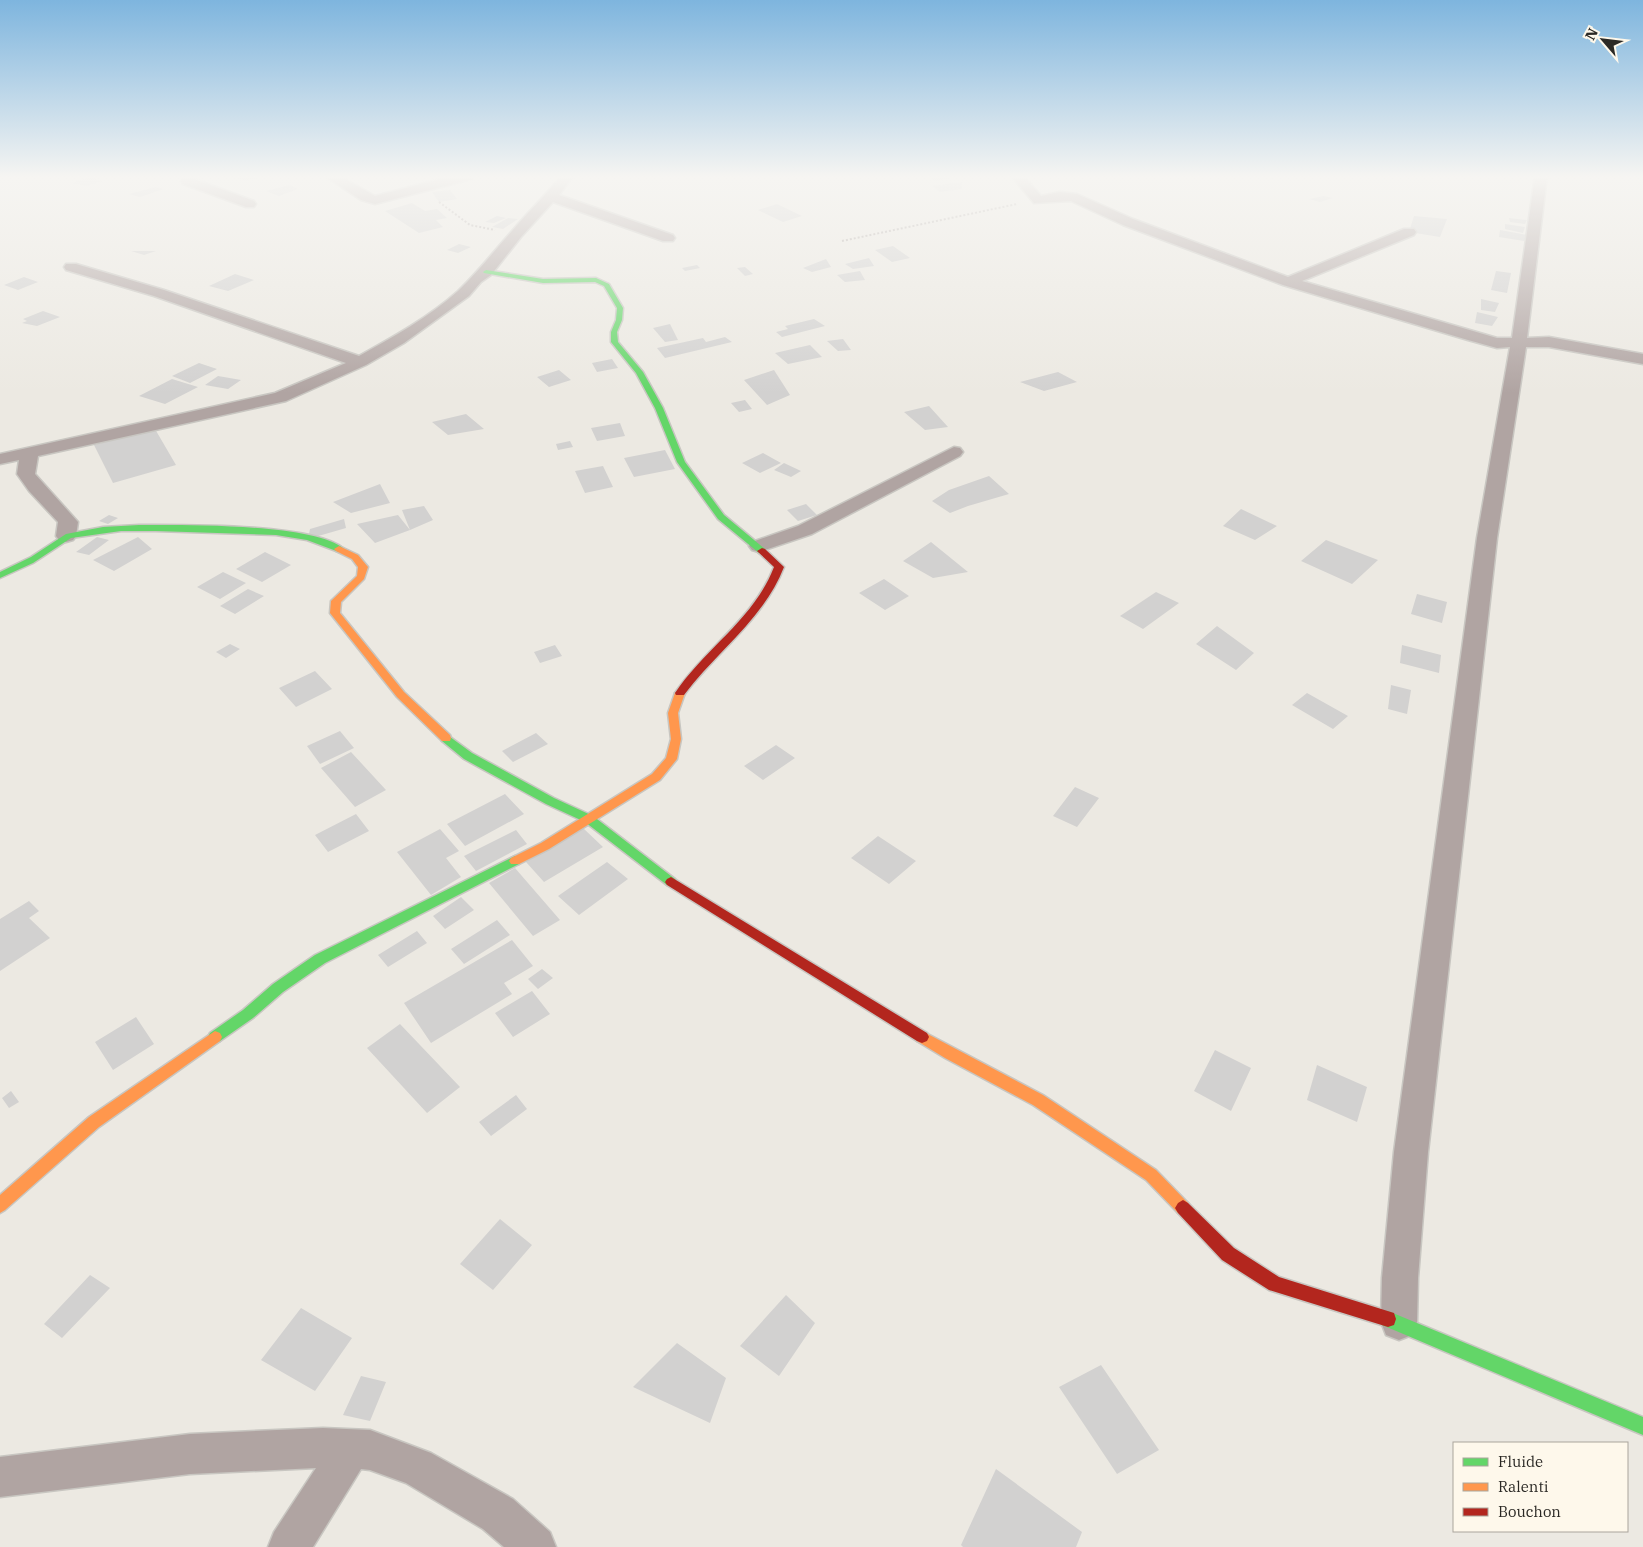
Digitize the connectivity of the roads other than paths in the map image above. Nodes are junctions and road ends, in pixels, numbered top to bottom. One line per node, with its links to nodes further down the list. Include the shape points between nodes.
1 (505, 248): 6 (street)
2 (1198, 248): 7 (street)
3 (1370, 248): 7 (street)
4 (1531, 248): 8 (street)
5 (70, 268): 10 (street, via 159,293)
6 (486, 272): 10 (street, via 437,314); 15 (street, via 543,281 596,280 607,285 620,308 615,342 643,379 663,416 681,462 721,517)
7 (1288, 282): 8 (street, via 1473,338 1498,343)
8 (1519, 342): 9 (street, via 1549,342); 19 (street, via 1487,538 1425,1037 1411,1152)
9 (1643, 359)
10 (360, 362): 12 (street, via 280,397)
11 (954, 452): 15 (street, via 812,527)
12 (29, 454): 13 (street); 14 (street, via 26,474 35,489 51,501 68,522)
13 (0, 459)
14 (66, 536): 16 (street, via 33,560); 17 (street, via 157,528 244,530 275,532 340,548 355,557 363,567 361,577 336,600 335,613 425,722 468,756)
15 (759, 546): 17 (street, via 779,567 776,578 719,650 692,675 679,695 674,713 676,740 671,759 656,777)
16 (0, 575)
17 (589, 819): 18 (street, via 545,846 300,972 248,1014 94,1122); 19 (street, via 664,878 950,1054 1038,1100 1151,1175 1228,1254 1275,1284)
18 (0, 1205)
19 (1399, 1322): 20 (street)
20 (1643, 1426)
21 (351, 1449): 22 (street, via 190,1454); 23 (street); 24 (street, via 370,1450 417,1466 498,1514)
22 (0, 1477)
23 (289, 1547)
24 (535, 1547)

